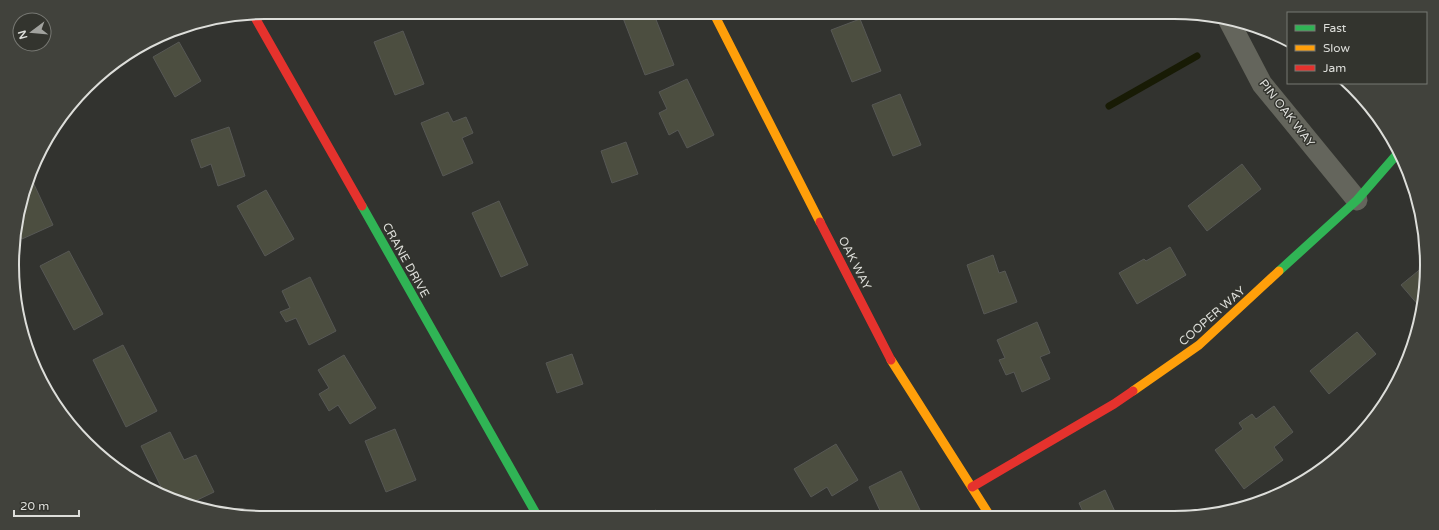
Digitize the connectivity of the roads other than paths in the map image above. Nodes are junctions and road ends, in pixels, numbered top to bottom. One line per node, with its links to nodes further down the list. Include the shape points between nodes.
1 (717, 19): 6 (street, OAK WAY, via 891,360)
2 (256, 20): 7 (street, CRANE DRIVE)
3 (1232, 26): 5 (street, PIN OAK WAY, via 1262,84)
4 (1395, 156): 5 (street, COOPER WAY)
5 (1357, 200): 6 (street, COOPER WAY, via 1199,345 1114,404)
6 (972, 487): 8 (street, OAK WAY)
7 (535, 511)
8 (987, 511)

